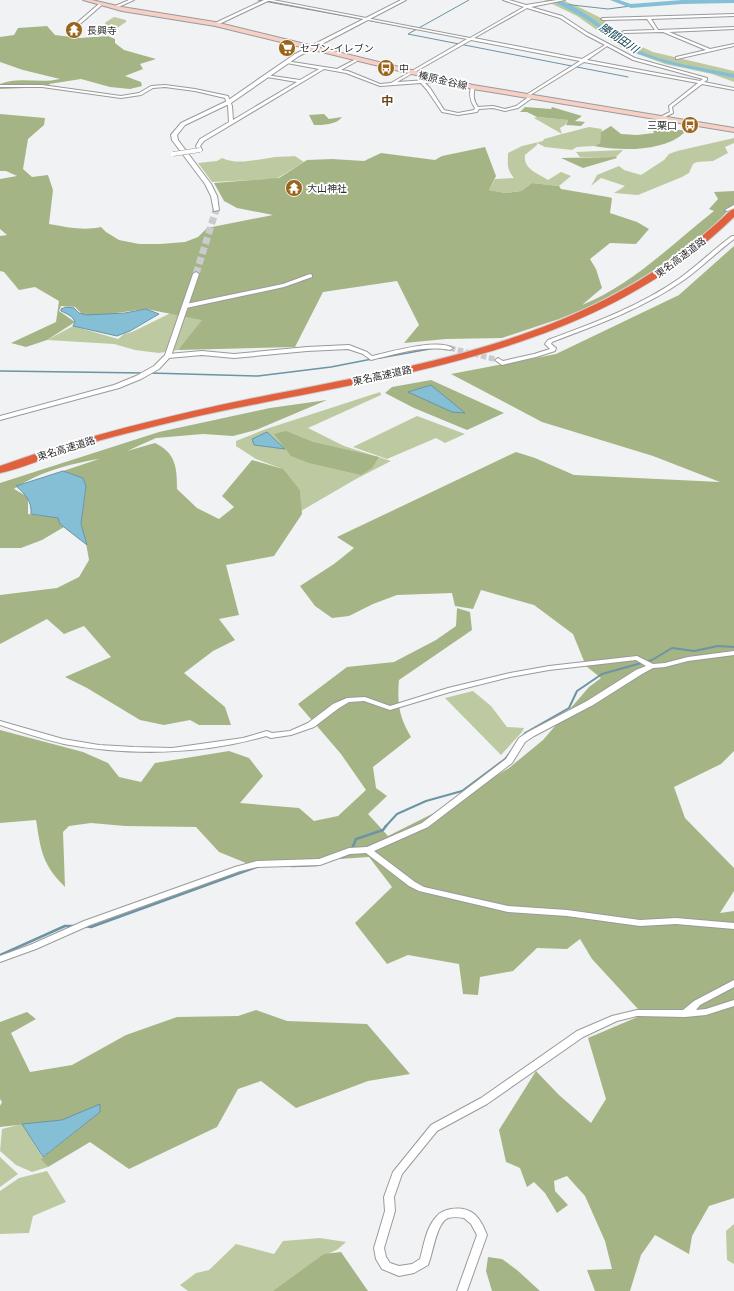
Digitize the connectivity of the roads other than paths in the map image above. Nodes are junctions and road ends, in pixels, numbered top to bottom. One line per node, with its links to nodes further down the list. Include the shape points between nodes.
1 (86, 0): 7 (main road, 榛原金谷線)
2 (132, 0): 9 (street)
3 (267, 0): 14 (street); 17 (street)
4 (404, 0): 14 (street)
5 (505, 0): 8 (street)
6 (563, 0): 8 (street)
7 (101, 4): 9 (main road, 榛原金谷線); 16 (street)
8 (528, 6): 24 (street); 25 (street, via 561,17)
9 (115, 7): 17 (main road, 榛原金谷線)
10 (718, 15): 11 (street); 12 (street); 15 (street)
11 (734, 15)
12 (648, 17): 13 (street); 21 (street)
13 (603, 19)
14 (366, 20): 24 (street); 27 (street)
15 (721, 20)
16 (79, 23)
17 (215, 24): 27 (main road, 榛原金谷線)
18 (725, 24): 19 (street)
19 (729, 29): 20 (street); 22 (street)
20 (734, 30)
21 (657, 31): 22 (street); 23 (street)
22 (664, 31): 28 (street)
23 (624, 32)
24 (471, 39): 31 (street); 35 (street)
25 (607, 45): 31 (street); 40 (street, via 634,58 706,79)
26 (734, 45): 28 (street)
27 (312, 47): 30 (main road, 榛原金谷線); 32 (street)
28 (711, 51): 29 (street)
29 (677, 58)
30 (358, 59): 34 (street); 35 (main road, 榛原金谷線)
31 (583, 60): 40 (street); 45 (street)
32 (286, 62): 33 (street); 36 (street)
33 (323, 68): 34 (street); 38 (street)
34 (338, 70): 41 (street, via 376,84)
35 (412, 73): 37 (main road, 榛原金谷線); 41 (street)
36 (267, 76): 38 (street); 46 (street)
37 (443, 80): 39 (street); 43 (main road, 榛原金谷線)
38 (301, 81): 49 (street)
39 (422, 82): 41 (street); 47 (street, via 443,111 451,114 467,113 476,111)
40 (702, 83): 44 (street); 48 (street, via 679,99 670,107 672,112)
41 (390, 85)
42 (0, 86): 46 (street, via 42,86 121,97 140,94 152,87 165,86 226,97)
43 (473, 87): 45 (main road, 榛原金谷線); 47 (street, via 472,101)
44 (734, 89)
45 (529, 97): 47 (street, via 517,107 505,110 493,107); 48 (main road, 榛原金谷線)
46 (229, 102): 49 (street); 53 (street, via 183,124 174,135 177,144 208,184 214,196)
47 (477, 108)
48 (661, 118): 50 (main road, 榛原金谷線)
49 (231, 122): 51 (street, bridge, via 202,140 198,146 200,150)
50 (733, 129)
51 (174, 154)
52 (734, 206): 54 (street)
53 (216, 210)
54 (730, 211): 64 (highway, 東名高速道路, via 688,253 642,284 598,308 531,335 416,367 129,429)
55 (734, 223): 65 (highway, 東名高速道路, via 692,259 647,290 590,318 540,338 485,356 425,371 142,433 51,459)
56 (734, 237): 62 (street, via 683,278 649,299 598,323 550,341 548,344 553,350 502,363)
57 (196, 274): 59 (street)
58 (310, 276): 59 (street, via 284,285)
59 (186, 306): 61 (street)
60 (450, 348): 61 (street, via 431,347 371,358 355,349 336,347 234,356 202,353)
61 (168, 356): 63 (street, via 148,373 121,386)
62 (498, 360)
63 (0, 418)
64 (0, 470)
65 (0, 477)
66 (734, 653): 67 (street, via 665,665)
67 (648, 664): 68 (street, via 637,658 549,668 448,690 390,708 365,699 347,700 311,726 291,733 271,736 267,733 244,740 172,750 99,747 63,741); 69 (street, via 590,703 522,740 509,760 425,825)
68 (0, 722)
69 (368, 850): 70 (street, via 422,889 508,909 566,913 640,923 676,921); 71 (street, via 353,851 320,862 257,864 238,869 87,923)
70 (734, 926)
71 (0, 959)
72 (734, 983): 74 (street, via 697,1003)
73 (734, 1002): 74 (street, via 706,1012)
74 (685, 1014): 75 (street, via 626,1015 580,1034 484,1101 434,1128 398,1172 379,1248 381,1259 386,1266 399,1271 414,1268 424,1262 435,1228 442,1216 464,1213 478,1222 482,1235)
75 (462, 1291)

